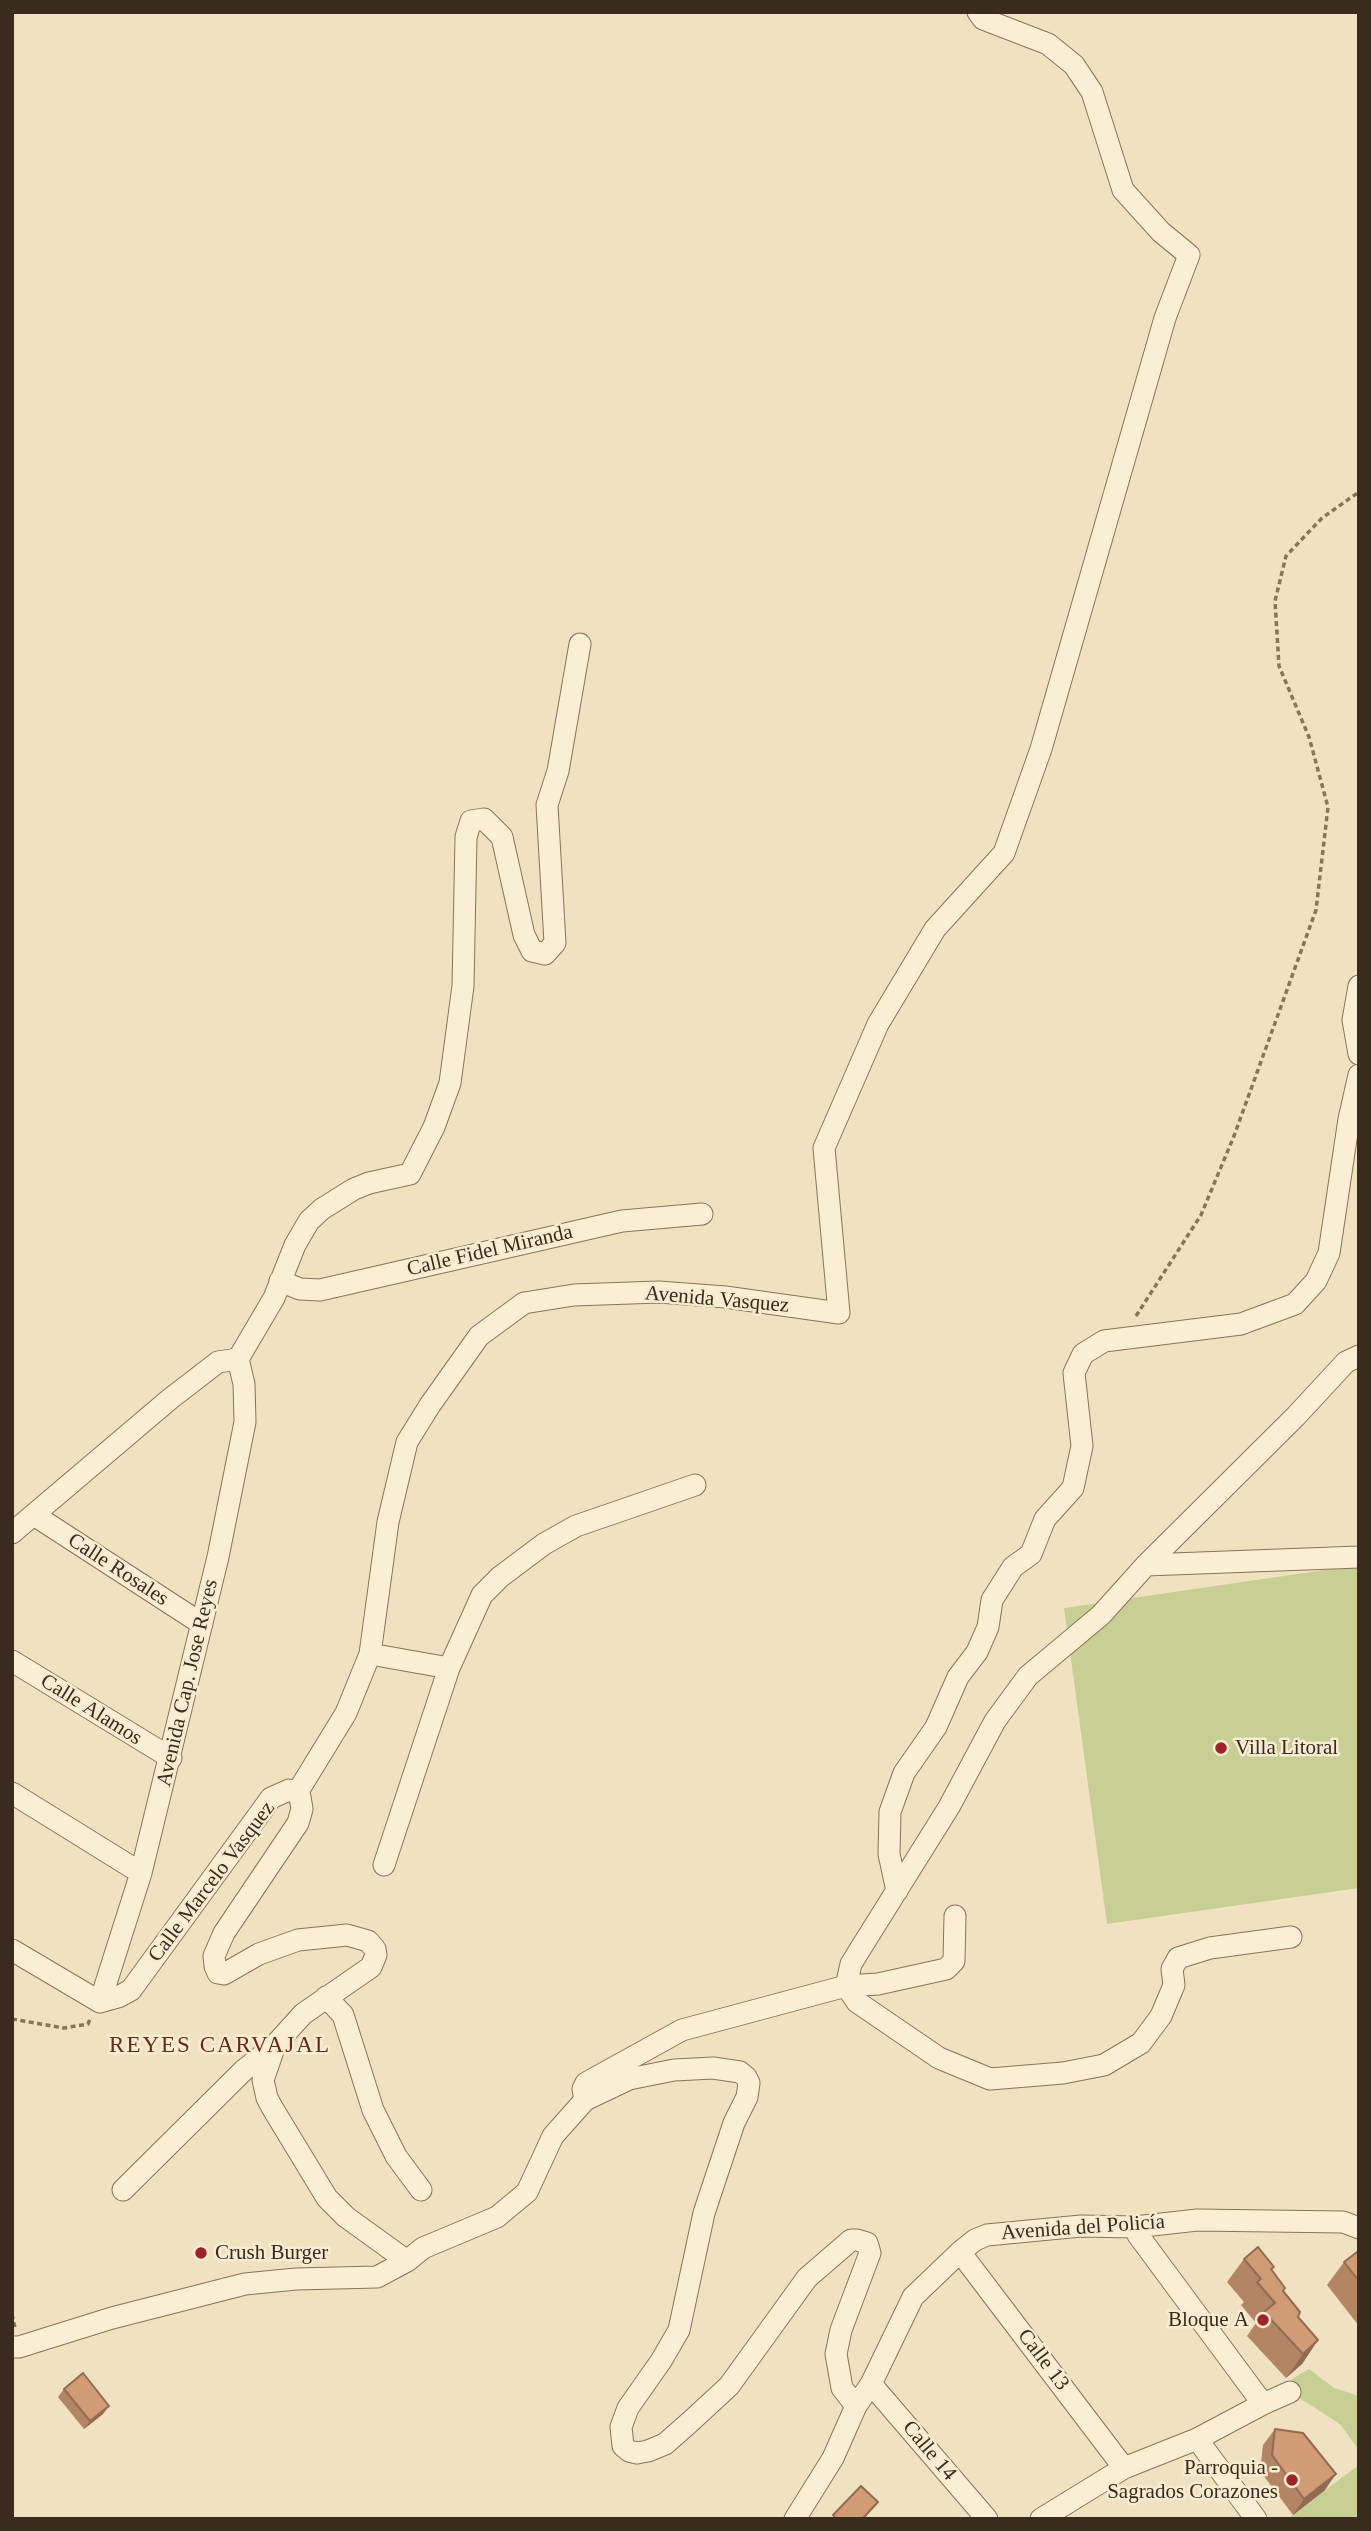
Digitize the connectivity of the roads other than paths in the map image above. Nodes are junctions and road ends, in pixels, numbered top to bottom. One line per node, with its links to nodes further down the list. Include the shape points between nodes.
1 (978, 12): 16 (street, Avenida Vasquez, via 983,19 1048,44 1074,65 1092,92 1124,190 1161,232 1189,255 1165,318 1041,749 1004,853 936,929 885,1012 824,1148 839,1313 659,1292 574,1295 524,1303 479,1336 407,1442 388,1522)
2 (580, 643): 7 (street, via 558,771 547,805 555,943 545,954 532,951 524,935 502,837 484,819 471,821 466,837 461,998 450,1083 434,1127 410,1174 354,1189 309,1221)
3 (1359, 986): 4 (street, via 1353,1020)
4 (1359, 1054)
5 (1359, 1074): 24 (street, via 1329,1253 1316,1281 1296,1304 1241,1324 1104,1341 1083,1354 1074,1373 1082,1446 1073,1488 1045,1518 1031,1554 1013,1567 992,1600 988,1627 976,1652 958,1677 936,1727 904,1773 890,1812 889,1854)
6 (702, 1214): 7 (street, Calle Fidel Miranda, via 622,1222 320,1290)
7 (280, 1281): 9 (street)
8 (1359, 1356): 14 (street, via 1346,1363)
9 (239, 1359): 11 (street, via 218,1362 208,1369); 15 (street, Avenida Cap. Jose Reyes, via 245,1422)
10 (695, 1485): 18 (street, via 576,1526 510,1568 482,1595)
11 (34, 1515): 12 (street); 15 (street, Calle Rosales)
12 (12, 1534)
13 (1359, 1557): 14 (street)
14 (1146, 1565): 24 (street, via 1101,1615 1028,1676 995,1721 950,1807)
15 (202, 1624): 19 (street, Avenida Cap. Jose Reyes)
16 (370, 1654): 18 (street); 21 (street, Avenida Vasquez, via 346,1713)
17 (12, 1661): 19 (street, Calle Alamos)
18 (449, 1668): 22 (street)
19 (171, 1758): 23 (street, Avenida Cap. Jose Reyes)
20 (12, 1793): 23 (street)
21 (297, 1793): 29 (street, Calle Marcelo Vasquez, via 302,1810 298,1823 224,1933 215,1966 224,1974 259,1954 298,1940 347,1935 368,1941 376,1955 371,1967); 30 (street, Calle Marcelo Vasquez, via 289,1790 271,1798 131,1990)
22 (384, 1865)
23 (141, 1873): 30 (street, Avenida Cap. Jose Reyes)
24 (897, 1891): 28 (street, via 851,1965)
25 (955, 1916): 28 (street, via 954,1961 946,1969)
26 (1291, 1937): 28 (street, via 1210,1948 1178,1958 1172,1969 1174,1985 1161,2017 1141,2043 1104,2065 1063,2073 990,2078 939,2058 857,2002)
27 (12, 1950): 30 (street)
28 (846, 1986): 32 (street, via 682,2029 586,2083)
29 (326, 1997): 31 (street, Calle Marcelo Vasquez); 34 (street, via 343,2015 373,2110 396,2156)
30 (100, 2002)
31 (275, 2045): 33 (street); 38 (street, Calle Marcelo Vasquez, via 264,2080 267,2098 327,2198)
32 (585, 2100): 38 (street, via 553,2136 527,2192 497,2217 423,2248); 43 (street, via 629,2078 674,2070 740,2072 749,2083 704,2213 679,2330 628,2408 621,2427 623,2446 637,2453 648,2452 682,2430 729,2386 807,2278 851,2240 867,2243 870,2253 836,2354 842,2388)
33 (123, 2190)
34 (421, 2190)
35 (1135, 2227): 36 (street, Avenida del Policía, via 1197,2220 1343,2222); 37 (street, Avenida del Policía, via 1081,2226 987,2235); 42 (street)
36 (1359, 2228)
37 (960, 2252): 40 (street, Avenida del Policía, via 913,2297); 45 (street, Calle 13)
38 (407, 2261): 39 (street, via 377,2277 245,2284 112,2318)
39 (14, 2352)
40 (871, 2384): 43 (street, Avenida del Policía); 48 (street, Calle 14)
41 (1290, 2392): 42 (street)
42 (1263, 2404): 44 (street)
43 (856, 2406): 47 (street, Avenida del Policía)
44 (1197, 2439): 45 (street); 50 (street)
45 (1125, 2468): 46 (street)
46 (1070, 2512): 49 (street)
47 (799, 2517)
48 (986, 2519)
49 (1041, 2519)
50 (1256, 2519)

